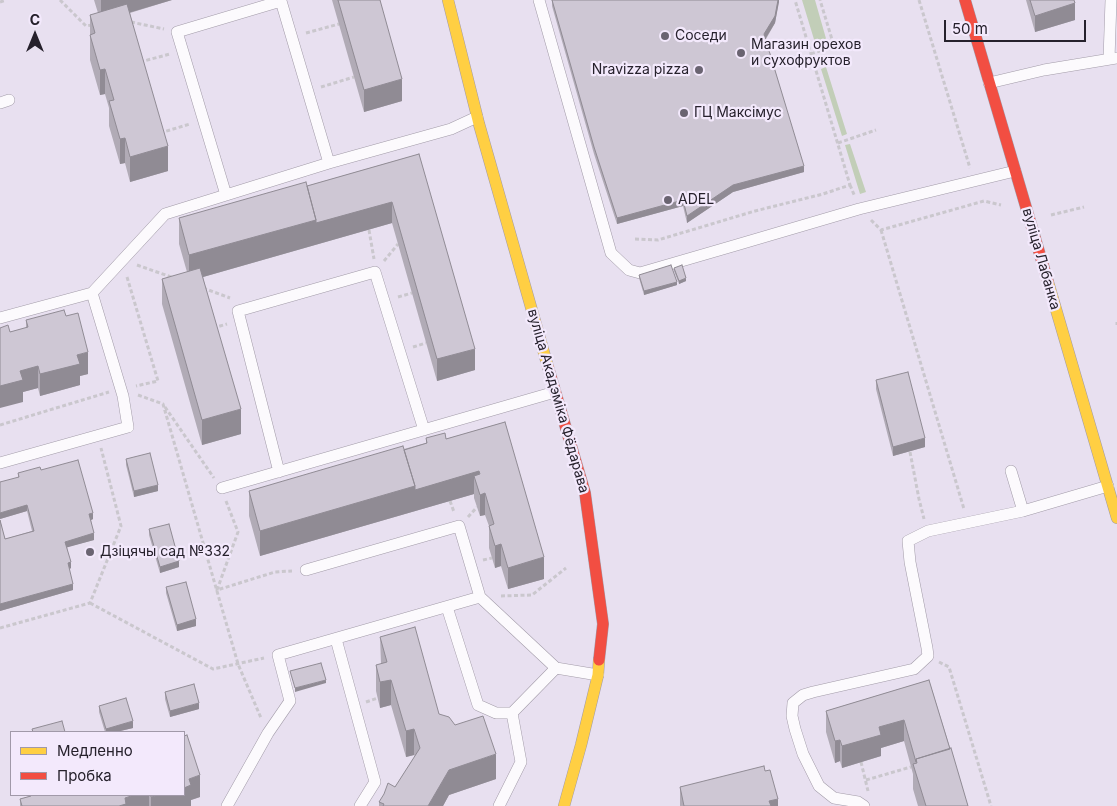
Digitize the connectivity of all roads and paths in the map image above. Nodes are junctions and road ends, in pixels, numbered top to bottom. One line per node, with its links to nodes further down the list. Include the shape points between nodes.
1 (6, 0): 10 (path)
2 (60, 0): 13 (path, via 86,26)
3 (448, 0): 25 (street, вуліца Акадэміка Фёдарава)
4 (539, 0): 37 (lane, via 611,253 629,270 640,273)
5 (795, 0): 19 (path)
6 (820, 0): 17 (path)
7 (919, 0): 32 (path)
8 (965, 0): 23 (street, вуліца Лабанка)
9 (1110, 0): 20 (lane)
10 (0, 2)
11 (125, 21): 14 (path)
12 (339, 24): 15 (path)
13 (96, 25)
14 (177, 32): 15 (lane, via 281,1); 18 (lane)
15 (292, 37): 24 (lane)
16 (850, 41): 17 (path)
17 (834, 46): 19 (path)
18 (182, 51): 21 (path); 26 (lane)
19 (811, 54): 29 (path)
20 (1113, 59): 23 (lane)
21 (137, 63)
22 (354, 77): 24 (path)
23 (989, 83): 31 (street, вуліца Лабанка)
24 (308, 91): 30 (lane)
25 (477, 117): 30 (lane, via 451,129); 52 (street, вуліца Акадэміка Фёдарава)
26 (203, 120): 28 (path); 34 (lane)
27 (876, 130): 29 (path)
28 (157, 133)
29 (838, 143): 33 (path)
30 (329, 163): 34 (lane)
31 (1015, 171): 32 (lane); 61 (street, вуліца Лабанка)
32 (975, 181): 35 (path); 37 (lane)
33 (850, 185): 37 (path); 42 (path, via 658,240)
34 (226, 195): 44 (lane, via 165,214)
35 (984, 201): 38 (path, via 1002,205); 41 (path)
36 (1084, 206): 39 (path)
37 (859, 209): 41 (path)
38 (1004, 212)
39 (1048, 216)
40 (369, 230): 45 (path)
41 (881, 230): 65 (path)
42 (635, 239)
43 (398, 244): 45 (path)
44 (122, 260): 46 (path); 48 (lane); 51 (path, via 158,381)
45 (375, 272): 49 (lane); 55 (lane)
46 (178, 279)
47 (196, 286): 49 (path, via 233,299)
48 (92, 293): 50 (lane); 51 (lane)
49 (238, 311): 60 (lane)
50 (0, 318)
51 (120, 389): 53 (path); 54 (path); 56 (lane, via 128,427)
52 (555, 392): 55 (lane); 79 (street, вуліца Акадэміка Фёдарава, via 586,493 603,624)
53 (164, 404): 62 (path); 69 (path)
54 (0, 425)
55 (424, 430): 60 (lane)
56 (98, 436): 58 (lane); 71 (path, via 121,526)
57 (910, 452): 66 (path)
58 (0, 463)
59 (1011, 471): 63 (lane)
60 (279, 472): 62 (lane)
61 (1112, 485): 63 (lane); 64 (street, вуліца Лабанка)
62 (222, 488): 69 (path, via 238,532)
63 (1024, 511): 65 (lane)
64 (1117, 518)
65 (968, 523): 66 (lane)
66 (928, 531): 76 (lane, via 908,540)
67 (566, 568): 70 (path, via 532,595)
68 (306, 570): 69 (path, via 275,572); 70 (lane, via 459,526)
69 (217, 590): 77 (path)
70 (480, 597): 72 (lane); 78 (lane)
71 (90, 603): 73 (path); 77 (path, via 213,669)
72 (447, 607): 74 (lane); 80 (lane, via 478,704 496,713)
73 (0, 628)
74 (336, 639): 75 (lane); 87 (lane, via 375,782)
75 (278, 655): 77 (path); 81 (lane, via 290,701)
76 (928, 656): 85 (lane, via 914,669 813,692 793,703 794,729 819,786 834,798); 90 (path, via 949,667)
77 (238, 664): 81 (path)
78 (556, 668): 79 (lane); 80 (lane)
79 (598, 675): 89 (street, вуліца Акадэміка Фёдарава)
80 (512, 713): 88 (lane, via 521,762)
81 (268, 733): 86 (lane)
82 (861, 762): 84 (path)
83 (912, 767): 84 (path)
84 (866, 780): 85 (path)
85 (867, 802)
86 (227, 806)
87 (360, 806)
88 (499, 806)
89 (564, 806)
90 (990, 806)

